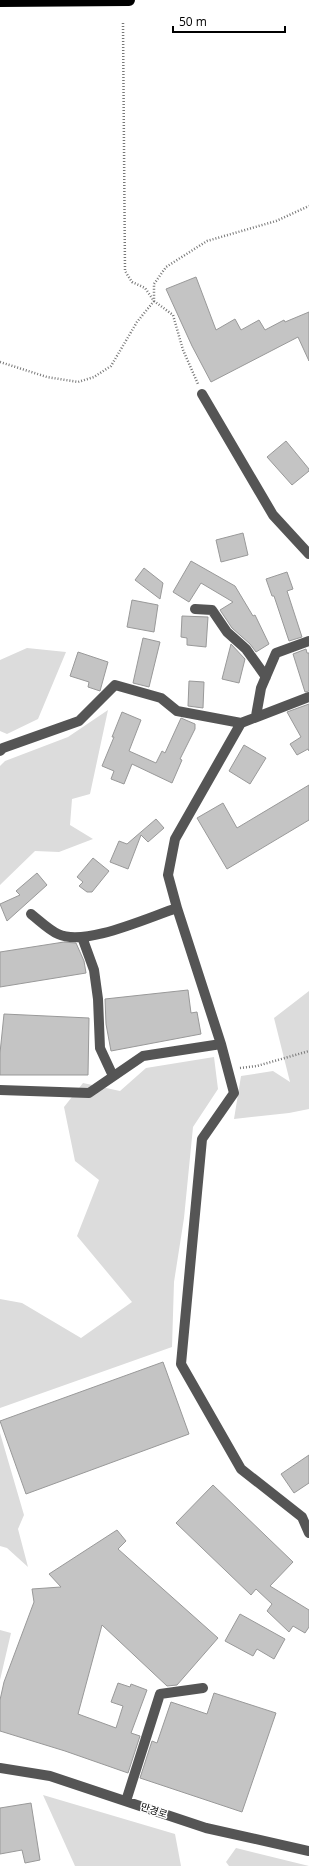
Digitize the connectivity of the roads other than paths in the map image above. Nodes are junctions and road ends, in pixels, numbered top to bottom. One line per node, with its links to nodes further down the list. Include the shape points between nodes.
1 (129, 0): 2 (highway)
2 (0, 1)
3 (202, 394): 4 (street, via 273,515)
4 (309, 554)
5 (195, 609): 7 (street, via 212,610 227,632 246,649)
6 (309, 641): 7 (street, via 276,653)
7 (266, 677): 9 (street, via 261,688)
8 (309, 697): 9 (street)
9 (256, 716): 10 (street)
10 (241, 722): 11 (street, via 177,711 161,698 115,685 79,721); 12 (street, via 175,839 168,875)
11 (0, 751)
12 (177, 908): 14 (street, via 100,934); 15 (street)
13 (31, 914): 14 (street, via 59,935)
14 (82, 937): 16 (street, via 94,970 100,1048)
15 (221, 1044): 16 (street, via 143,1056); 18 (street, via 234,1093 202,1139 181,1364 241,1470 302,1516)
16 (113, 1076): 17 (street, via 89,1093)
17 (0, 1090)
18 (309, 1533)
19 (203, 1688): 21 (street, via 160,1694)
20 (0, 1768): 21 (street, 만경로, via 50,1776)
21 (126, 1801): 22 (street, 만경로, via 206,1828)
22 (309, 1851)

